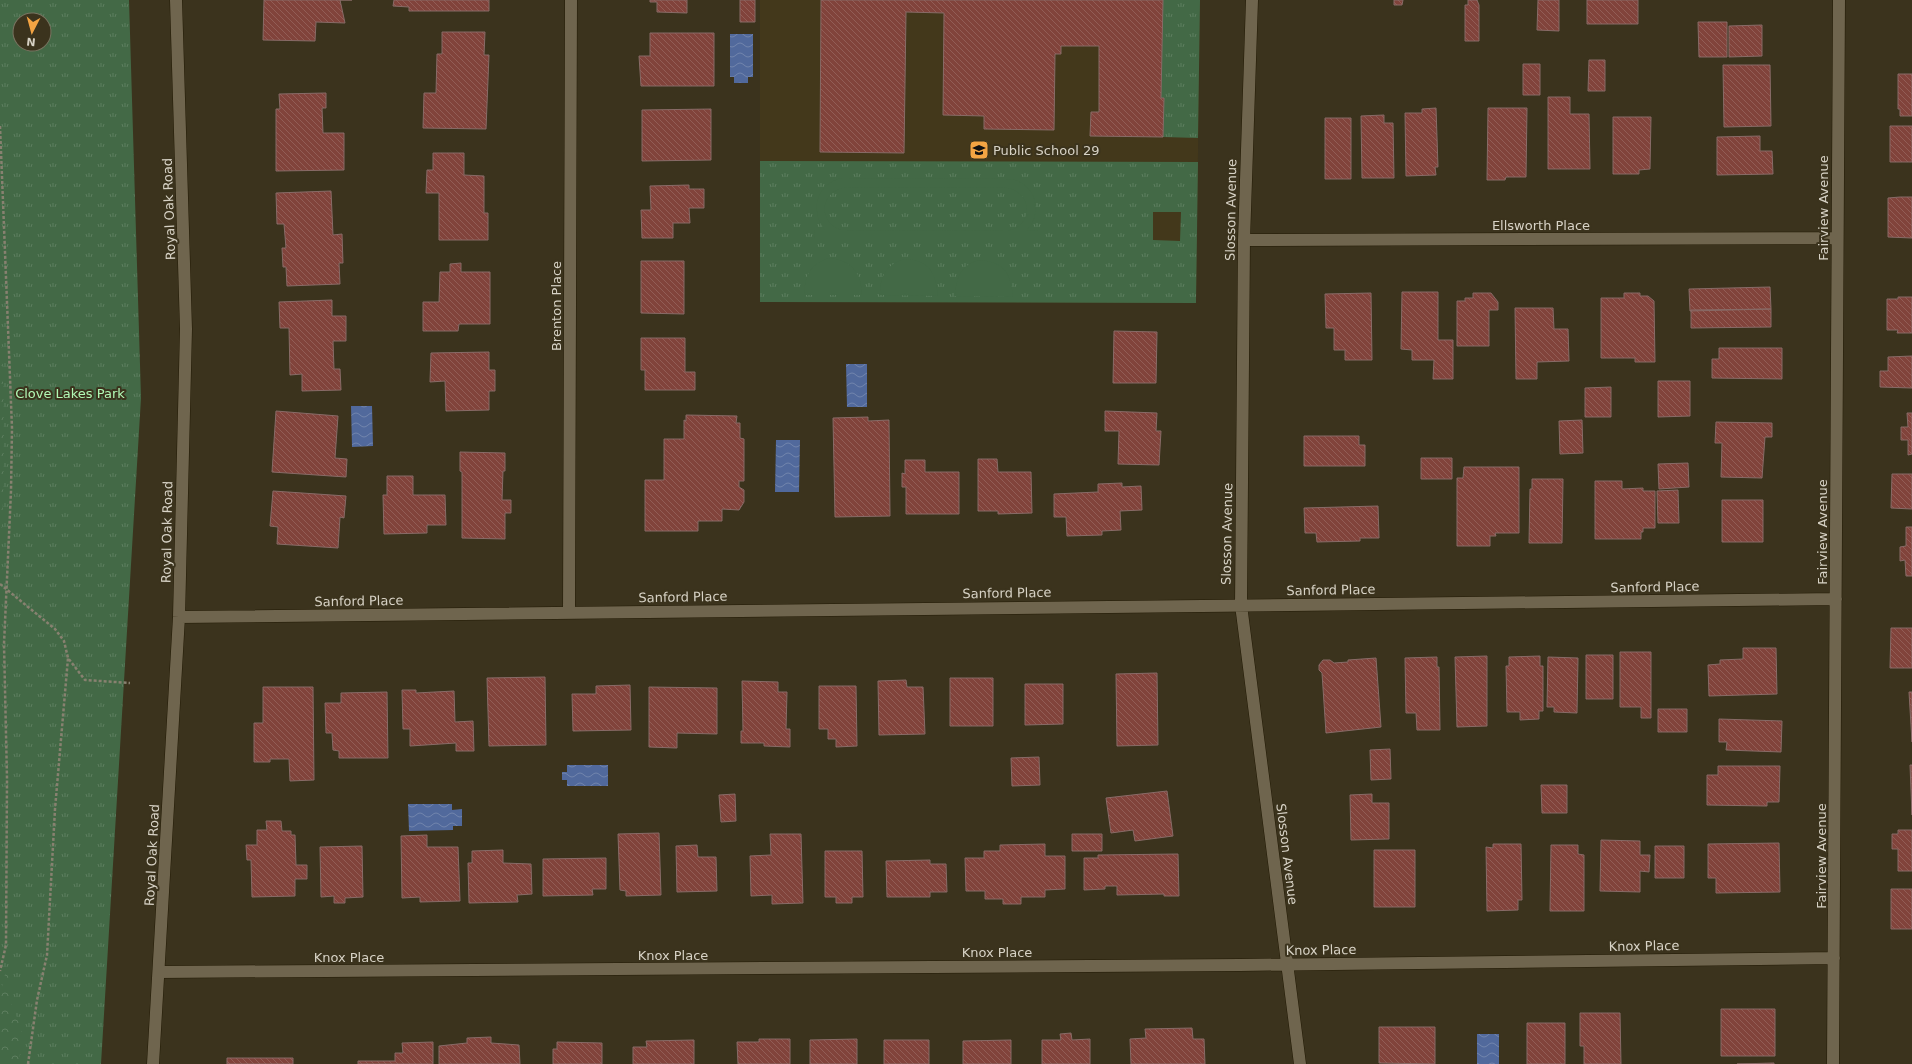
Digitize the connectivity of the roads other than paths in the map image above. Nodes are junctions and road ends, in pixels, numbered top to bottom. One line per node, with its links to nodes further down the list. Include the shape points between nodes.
1 (176, 0): 10 (street, Royal Oak Road, via 186,329)
2 (571, 0): 9 (street, Brenton Place)
3 (1252, 0): 6 (street, Slosson Avenue)
4 (1839, 0): 5 (street, Fairview Avenue)
5 (1837, 238): 6 (street, Ellsworth Place); 7 (street, Fairview Avenue)
6 (1244, 240): 8 (street, Slosson Avenue)
7 (1836, 599): 8 (street, Sanford Place); 11 (street, Fairview Avenue)
8 (1241, 605): 9 (street, Sanford Place); 12 (street, Slosson Avenue)
9 (569, 613): 10 (street, Sanford Place)
10 (179, 616): 13 (street, Royal Oak Road)
11 (1834, 958): 12 (street, Knox Place); 16 (street, Fairview Avenue)
12 (1287, 965): 13 (street, Knox Place); 15 (street, Slosson Avenue)
13 (159, 972): 14 (street, Royal Oak Road)
14 (153, 1064)
15 (1300, 1064)
16 (1834, 1064)

